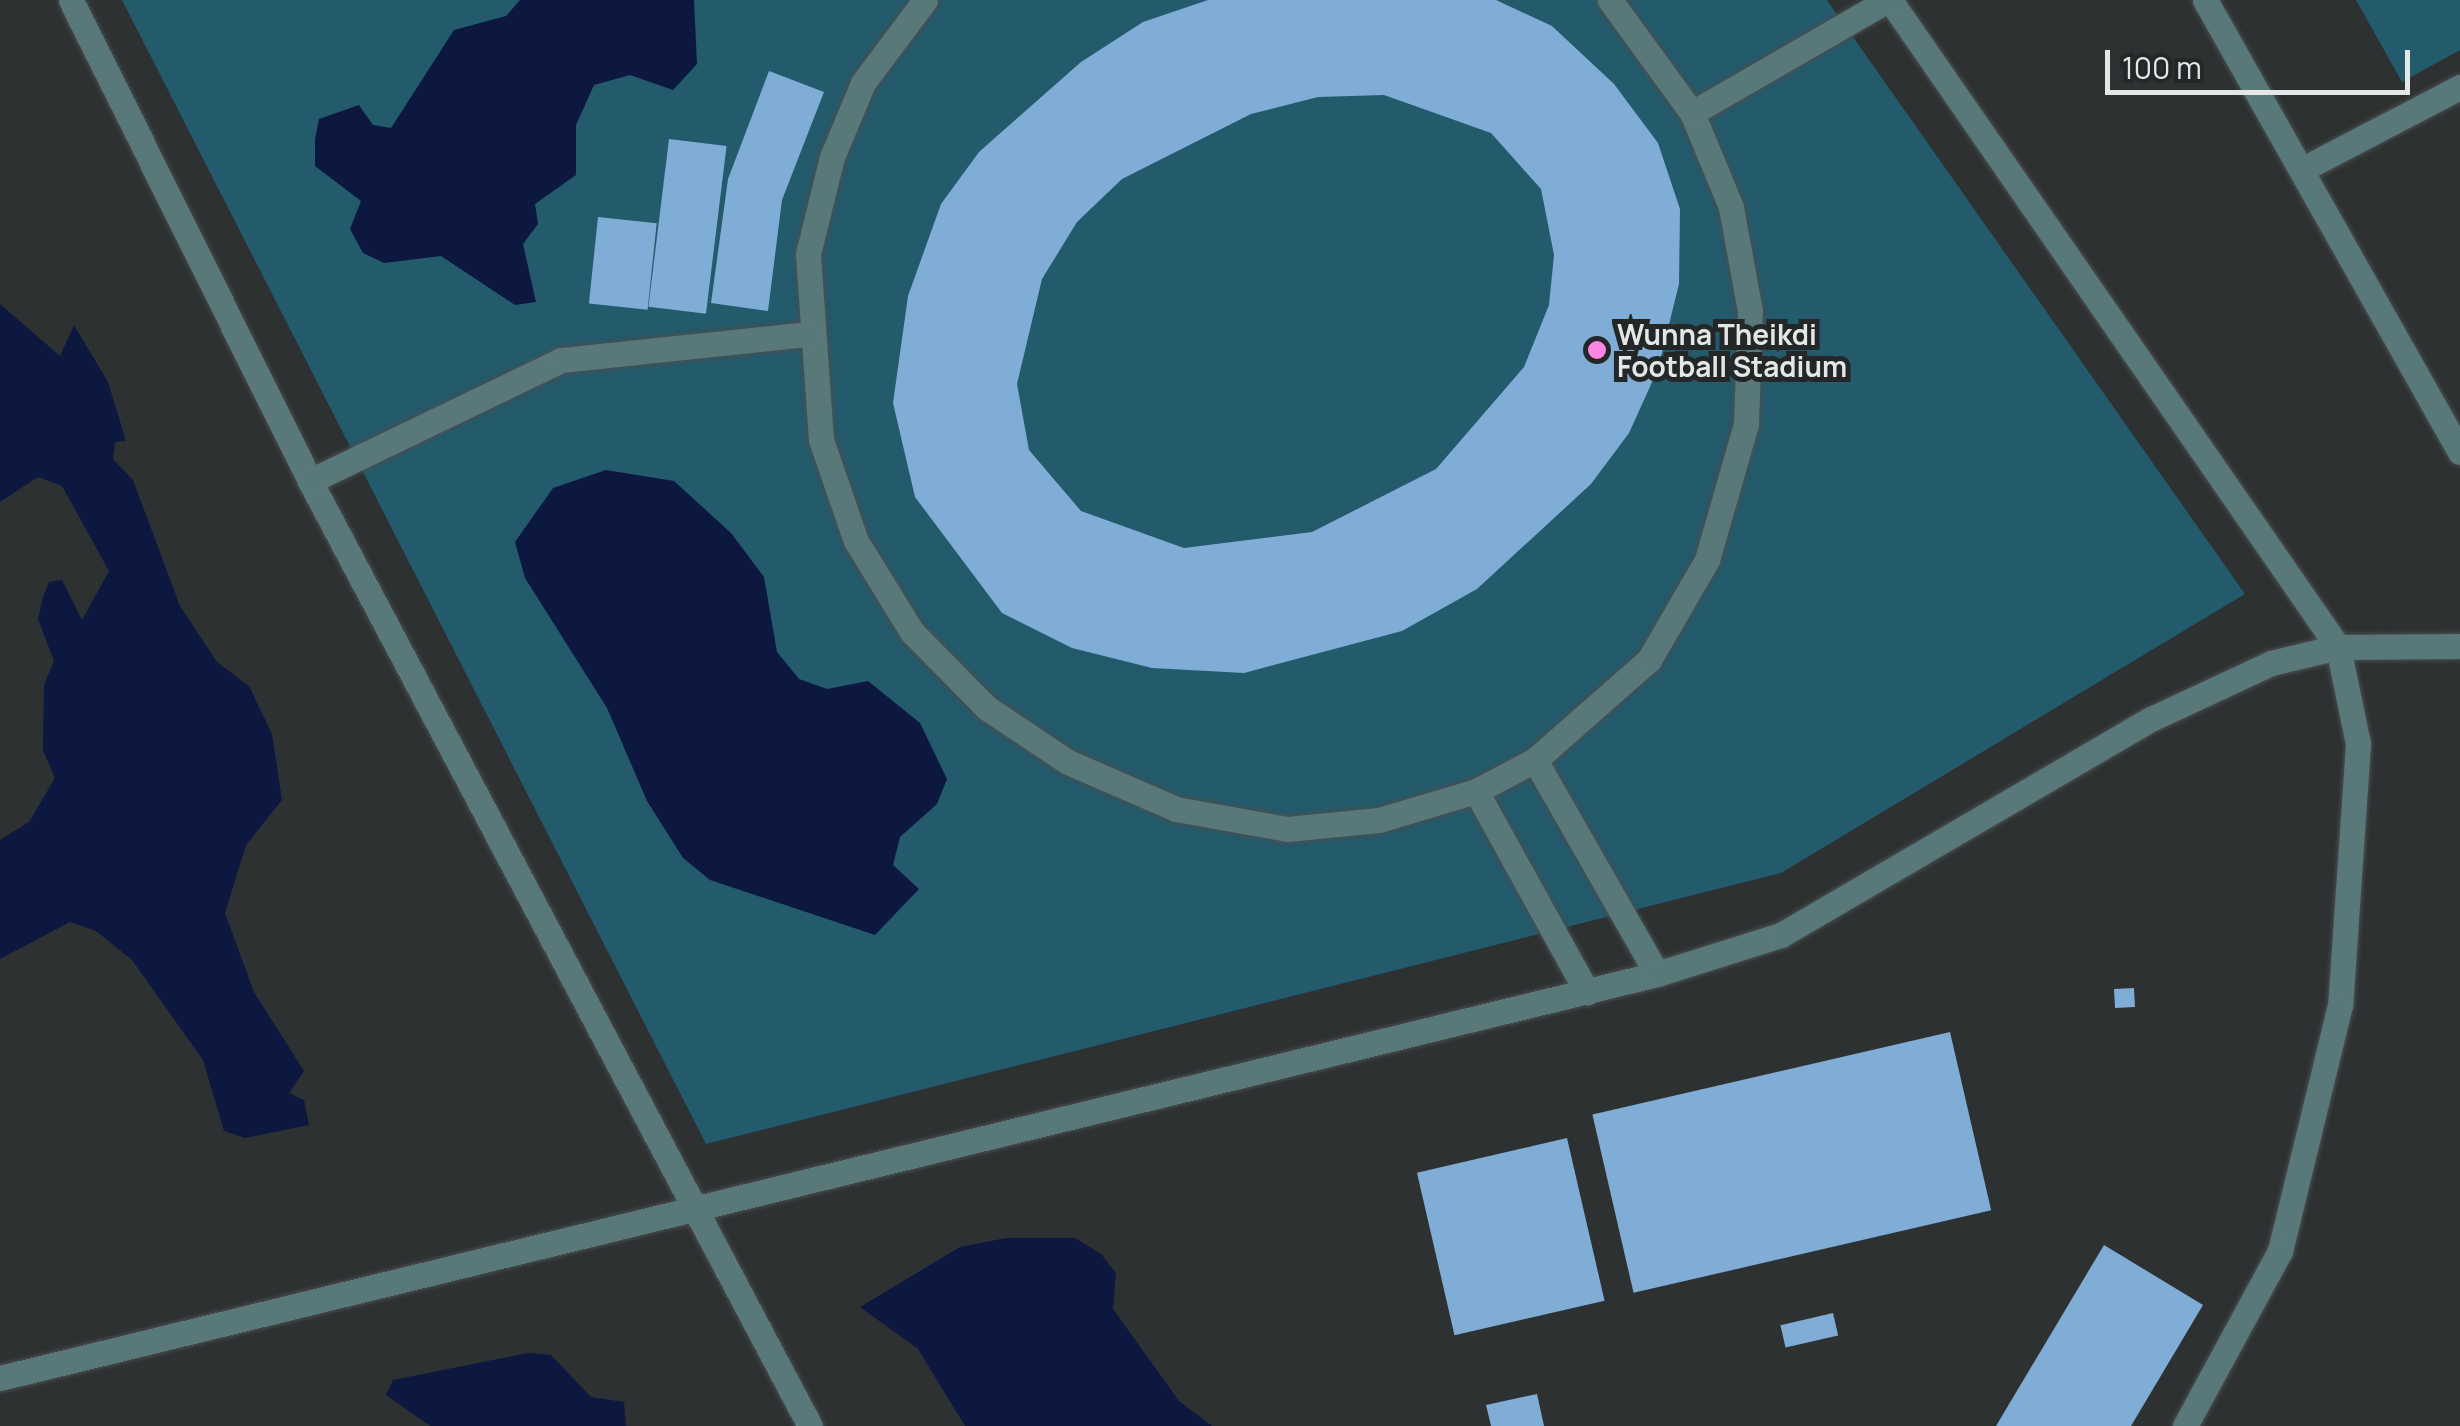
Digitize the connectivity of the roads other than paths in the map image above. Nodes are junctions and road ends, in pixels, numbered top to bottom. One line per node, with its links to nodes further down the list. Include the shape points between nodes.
1 (71, 0): 11 (street)
2 (925, 0): 9 (street, via 863,83 832,157 808,254)
3 (1610, 0): 7 (street)
4 (1889, 0): 7 (street); 13 (street)
5 (2205, 0): 8 (street)
6 (2460, 87): 8 (street)
7 (1692, 113): 14 (street, via 1731,208 1747,294 1746,424 1707,560 1648,660)
8 (2302, 170): 10 (street)
9 (809, 334): 11 (street, via 561,360); 15 (street, via 821,440 856,541 912,632 987,708 1068,762 1176,809 1287,829 1378,820)
10 (2460, 452)
11 (310, 481): 18 (street)
12 (2460, 646): 13 (street)
13 (2338, 647): 16 (street, via 2270,664 2151,719 1781,935); 21 (street, via 2358,744 2340,1005 2280,1251)
14 (1534, 760): 15 (street); 16 (street)
15 (1476, 792): 17 (street)
16 (1657, 974): 17 (street)
17 (1587, 992): 18 (street)
18 (692, 1206): 19 (street); 20 (street)
19 (0, 1378)
20 (810, 1426)
21 (2185, 1426)

